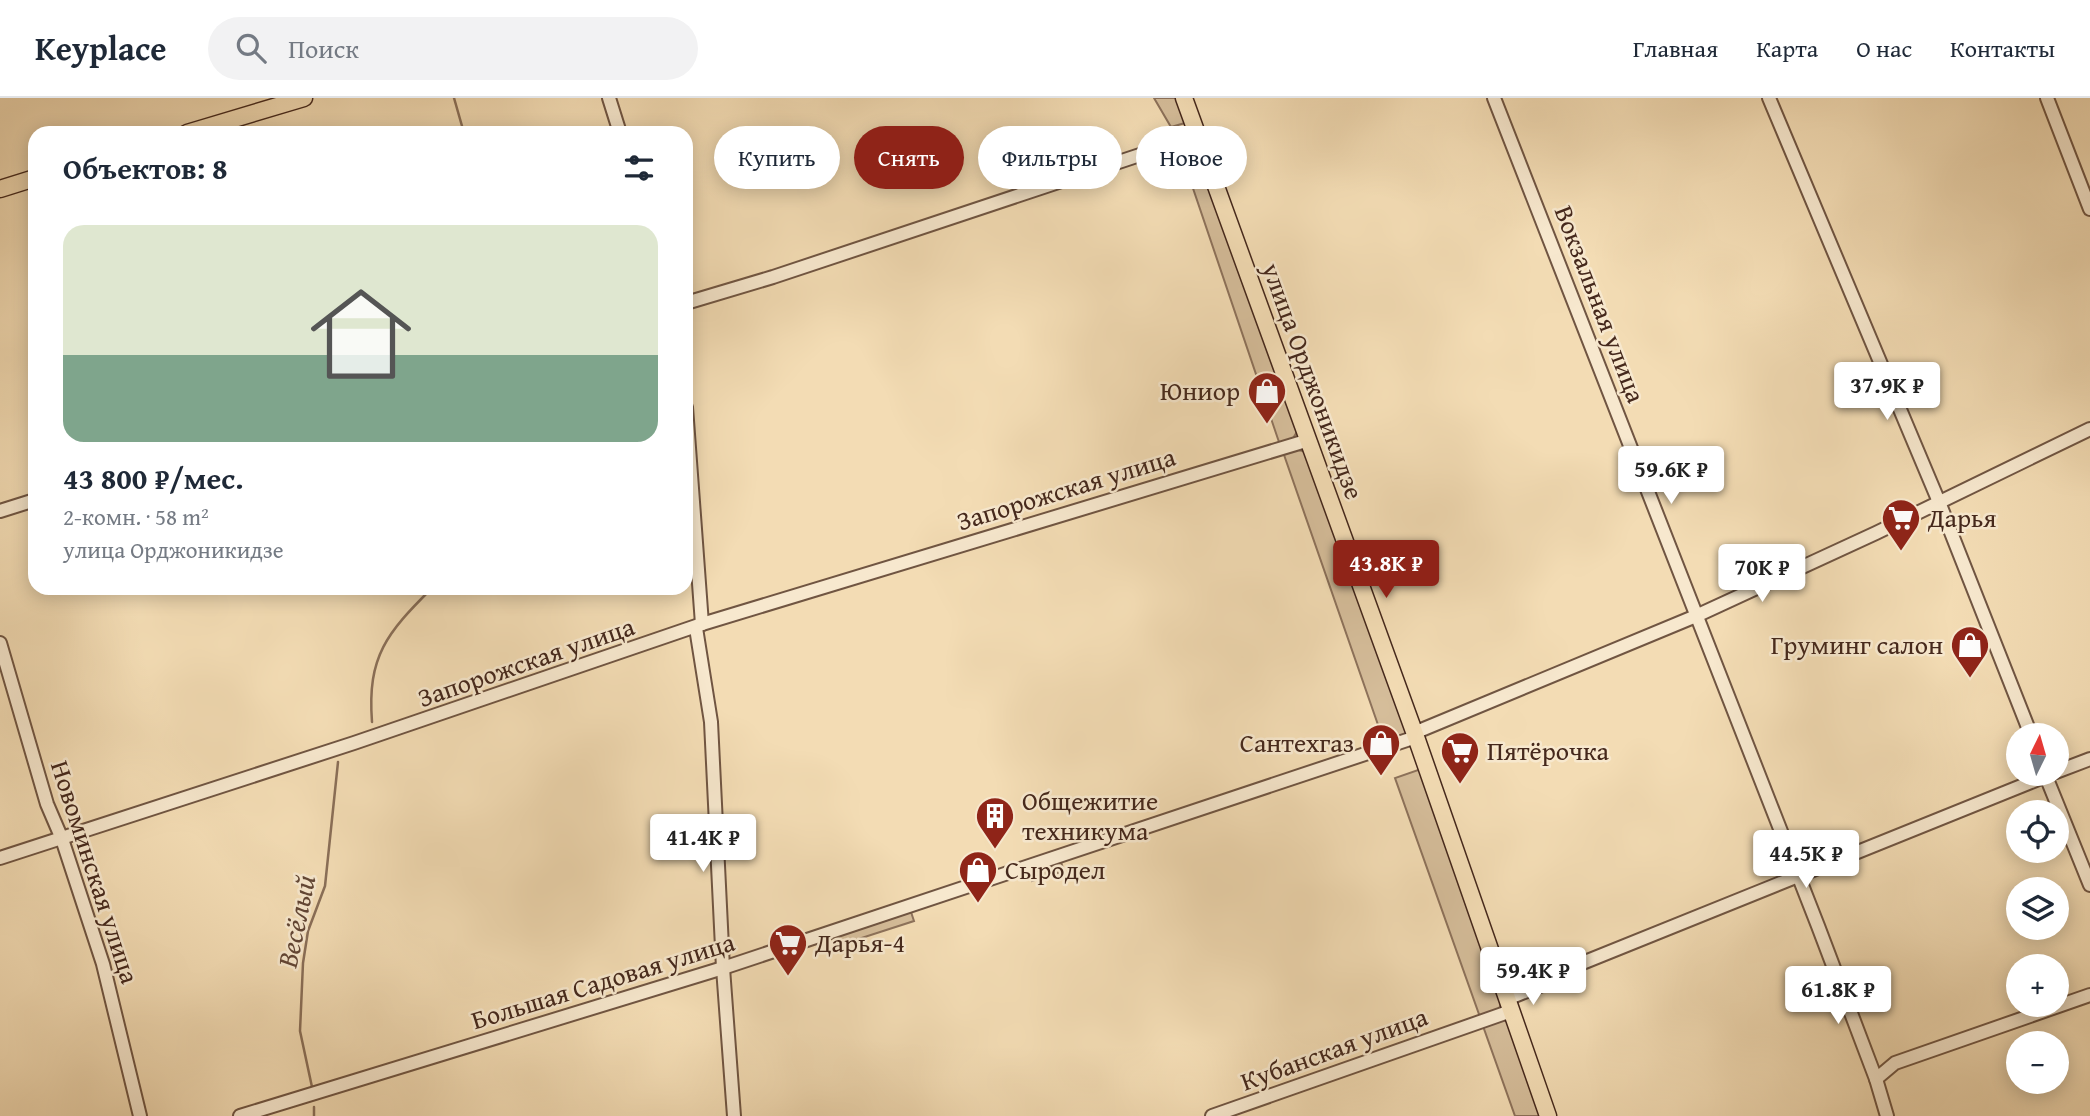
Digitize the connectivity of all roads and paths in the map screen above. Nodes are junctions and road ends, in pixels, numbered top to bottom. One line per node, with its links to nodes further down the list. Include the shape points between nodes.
1 (304, 98): 7 (main road)
2 (609, 98): 8 (street)
3 (1184, 98): 9 (main road, улица Орджоникидзе)
4 (1494, 98): 22 (street, Вокзальная улица)
5 (1769, 98): 19 (street)
6 (2048, 98): 14 (street)
7 (210, 126)
8 (618, 126)
9 (1195, 126)
10 (1136, 156): 15 (street)
11 (28, 180): 12 (main road)
12 (0, 189)
13 (1218, 189): 17 (main road, улица Орджоникидзе)
14 (2090, 206)
15 (693, 301)
16 (2090, 429): 19 (street, Большая Садовая улица)
17 (1309, 440): 23 (street, Запорожская улица); 26 (main road, улица Орджоникидзе)
18 (28, 502): 20 (street)
19 (1938, 502): 22 (street, Большая Садовая улица); 25 (street)
20 (0, 511)
21 (693, 525): 23 (street)
22 (1696, 616): 26 (street, Большая Садовая улица); 33 (street, Вокзальная улица)
23 (699, 626): 31 (street, Запорожская улица); 35 (street, via 711,722)
24 (0, 643): 31 (street, Новоминская улица, via 47,804)
25 (2026, 723)
26 (1415, 735): 35 (street, Большая Садовая улица); 37 (main road, улица Орджоникидзе)
27 (2090, 759): 28 (street, Кубанская улица)
28 (2069, 767)
29 (2020, 786): 33 (street, Кубанская улица)
30 (2054, 786): 34 (street)
31 (62, 839): 32 (street, Запорожская улица); 39 (street, Новоминская улица, via 110,988)
32 (0, 858)
33 (1798, 876): 37 (street, Кубанская улица, via 1565,970); 38 (street, Вокзальная улица)
34 (2090, 885)
35 (723, 968): 40 (street, Большая Садовая улица); 41 (street)
36 (2090, 995): 38 (street, via 1895,1063)
37 (1509, 1005): 42 (street, Кубанская улица); 43 (main road, улица Орджоникидзе)
38 (1876, 1079): 44 (street, Вокзальная улица)
39 (140, 1116)
40 (240, 1116)
41 (734, 1116)
42 (1212, 1116)
43 (1548, 1116)
44 (1887, 1116)

